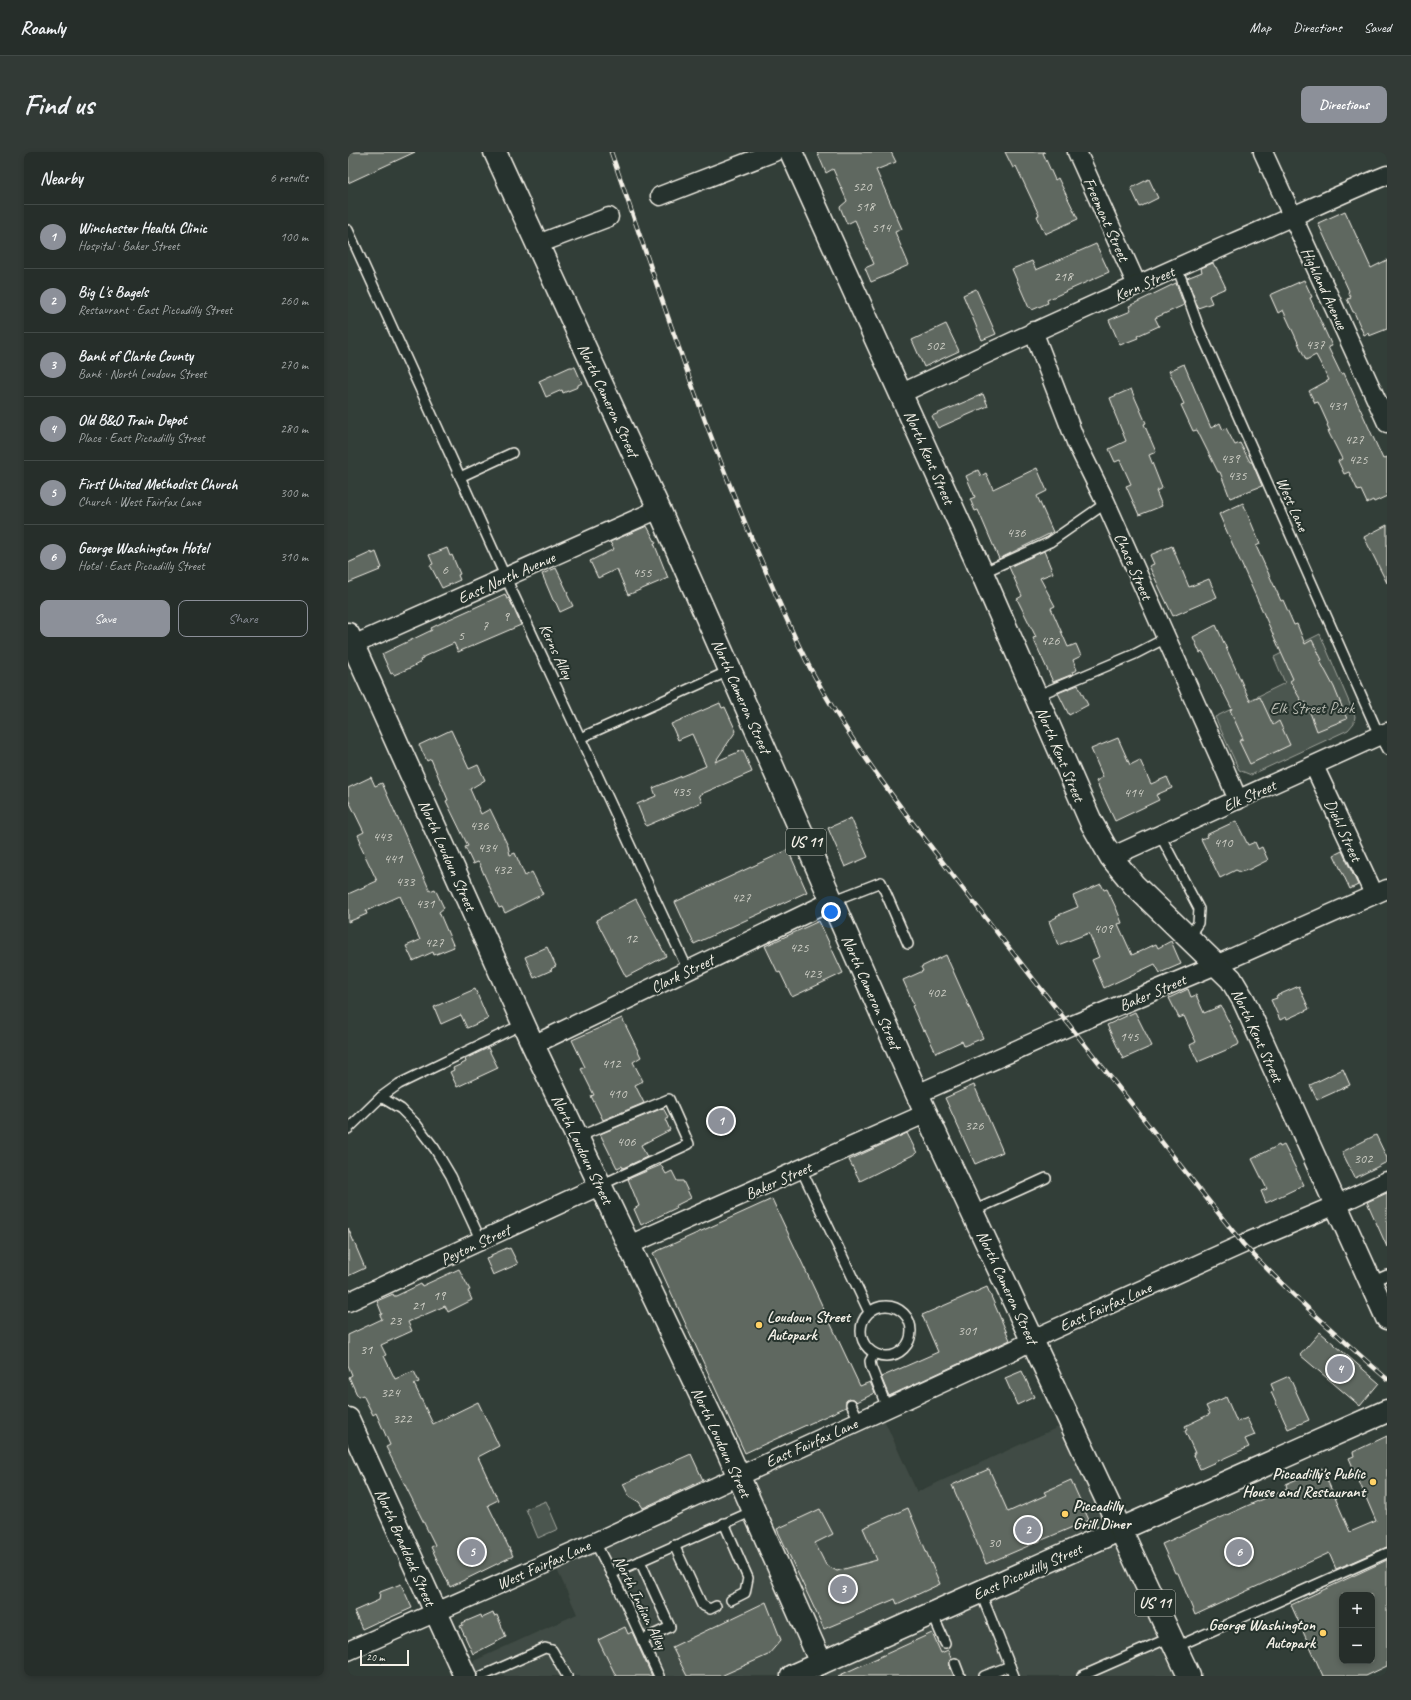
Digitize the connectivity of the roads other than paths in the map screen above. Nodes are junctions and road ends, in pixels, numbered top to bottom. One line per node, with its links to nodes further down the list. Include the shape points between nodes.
1 (495, 152): 11 (street, North Cameron Street / US 11)
2 (774, 152): 7 (street)
3 (791, 152): 15 (street, North Kent Street)
4 (1077, 152): 13 (street, Freemont Street)
5 (1263, 152): 9 (street, Highland Avenue)
6 (1387, 175): 9 (street, Kern Street)
7 (660, 196)
8 (609, 217): 11 (street)
9 (1293, 217): 12 (street, Kern Street); 16 (street, Highland Avenue)
10 (348, 230): 18 (lane, Kerns Alley)
11 (538, 244): 20 (street, North Cameron Street / US 11)
12 (1177, 268): 13 (street, Kern Street); 28 (lane, West Lane, via 1199,328)
13 (1138, 285): 14 (street, Kern Street, via 1066,319)
14 (1033, 331): 15 (street, Kern Street); 19 (street, Chase Street, via 1076,442)
15 (902, 393): 21 (street, North Kent Street)
16 (1387, 423)
17 (512, 453): 18 (lane)
18 (460, 476): 22 (lane, Kerns Alley)
19 (1106, 503): 21 (lane, via 1050,542); 23 (street, Chase Street)
20 (659, 508): 22 (street, East North Avenue); 25 (street, North Cameron Street / US 11)
21 (982, 573): 26 (street, North Kent Street)
22 (506, 578): 24 (street, East North Avenue); 27 (lane, Kerns Alley)
23 (1166, 638): 26 (lane); 30 (street, Chase Street)
24 (350, 640): 39 (street, North Loudoun Street)
25 (731, 670): 27 (lane); 34 (street, North Cameron Street / US 11)
26 (1036, 696): 32 (street, North Kent Street, via 1091,822)
27 (580, 738): 38 (lane, Kerns Alley)
28 (1384, 739): 29 (street, Elk Street)
29 (1314, 766): 30 (street, Elk Street); 33 (street, Diehl Street)
30 (1238, 800): 31 (street, Elk Street)
31 (1160, 835): 32 (street, Elk Street); 35 (lane, via 1199,909 1198,923)
32 (1111, 857): 35 (street, North Kent Street, via 1134,885)
33 (1381, 891): 37 (street, Baker Street)
34 (832, 901): 36 (lane, via 881,882); 38 (street, Clark Street); 41 (street, North Cameron Street / US 11)
35 (1188, 938): 37 (street, North Kent Street)
36 (908, 944)
37 (1216, 965): 41 (street, Baker Street); 50 (street, North Kent Street, via 1231,979 1244,1001)
38 (688, 970): 40 (street, Clark Street)
39 (524, 1024): 40 (street, North Loudoun Street); 42 (lane, via 399,1084)
40 (533, 1045): 45 (street, North Loudoun Street)
41 (917, 1094): 43 (street, North Cameron Street / US 11)
42 (381, 1097): 44 (lane); 52 (lane, via 401,1109 435,1149 452,1176)
43 (927, 1114): 46 (street, Baker Street); 51 (street, North Cameron Street / US 11)
44 (348, 1129)
45 (578, 1137): 49 (street, North Loudoun Street); 49 (lane, via 669,1099 689,1144)
46 (801, 1169): 53 (street, Baker Street); 56 (lane)
47 (1046, 1178): 51 (lane)
48 (1387, 1181): 50 (street, East Fairfax Lane)
49 (601, 1185): 52 (street, Peyton Street); 53 (street, North Loudoun Street)
50 (1336, 1205): 54 (street, North Kent Street); 58 (street, East Fairfax Lane, via 1243,1244)
51 (973, 1211): 58 (street, North Cameron Street / US 11)
52 (481, 1241): 55 (street, Peyton Street)
53 (629, 1245): 65 (street, North Loudoun Street)
54 (1379, 1278): 57 (street, North Kent Street)
55 (348, 1302)
56 (869, 1312): 59 (lane, via 864,1319 861,1334 867,1349); 59 (lane, via 885,1306 894,1307 908,1317 911,1325 912,1334 904,1349 889,1357)
57 (1387, 1318)
58 (1034, 1340): 61 (street, East Fairfax Lane); 68 (street, North Cameron Street / US 11)
59 (874, 1354): 61 (lane, via 870,1361 871,1367)
60 (851, 1404): 64 (lane)
61 (887, 1408): 64 (street, East Fairfax Lane)
62 (1387, 1411): 68 (street, East Piccadilly Street)
63 (348, 1419): 77 (street, North Braddock Street)
64 (859, 1420): 65 (street, East Fairfax Lane)
65 (738, 1475): 66 (street, North Loudoun Street); 69 (street, West Fairfax Lane)
66 (753, 1511): 67 (lane); 83 (street, North Loudoun Street)
67 (724, 1523): 70 (lane); 75 (lane, via 748,1578 745,1593)
68 (1121, 1530): 74 (street, East Piccadilly Street); 81 (street, North Cameron Street / US 11)
69 (594, 1542): 73 (lane, North Indian Alley); 77 (street, West Fairfax Lane)
70 (674, 1546): 72 (lane); 76 (lane, via 702,1605 710,1609)
71 (1387, 1553): 81 (lane)
72 (640, 1561): 73 (lane); 79 (lane, via 670,1627)
73 (611, 1574): 79 (lane, North Indian Alley)
74 (980, 1591): 78 (street, East Piccadilly Street); 85 (lane)
75 (731, 1600)
76 (716, 1606)
77 (436, 1612): 82 (street, West Fairfax Lane); 86 (street, North Braddock Street)
78 (932, 1613): 80 (lane); 83 (street, East Piccadilly Street)
79 (642, 1640): 89 (lane, North Indian Alley)
80 (945, 1642)
81 (1173, 1642): 94 (lane); 95 (street, North Cameron Street / US 11)
82 (348, 1651)
83 (820, 1663): 90 (street, East Piccadilly Street)
84 (954, 1663): 91 (lane)
85 (1010, 1666): 92 (lane); 93 (lane)
86 (465, 1676)
87 (482, 1676): 88 (lane, via 545,1648 552,1650)
88 (566, 1676)
89 (659, 1676)
90 (792, 1676)
91 (960, 1676)
92 (984, 1676)
93 (1014, 1676)
94 (1082, 1676)
95 (1189, 1676)

